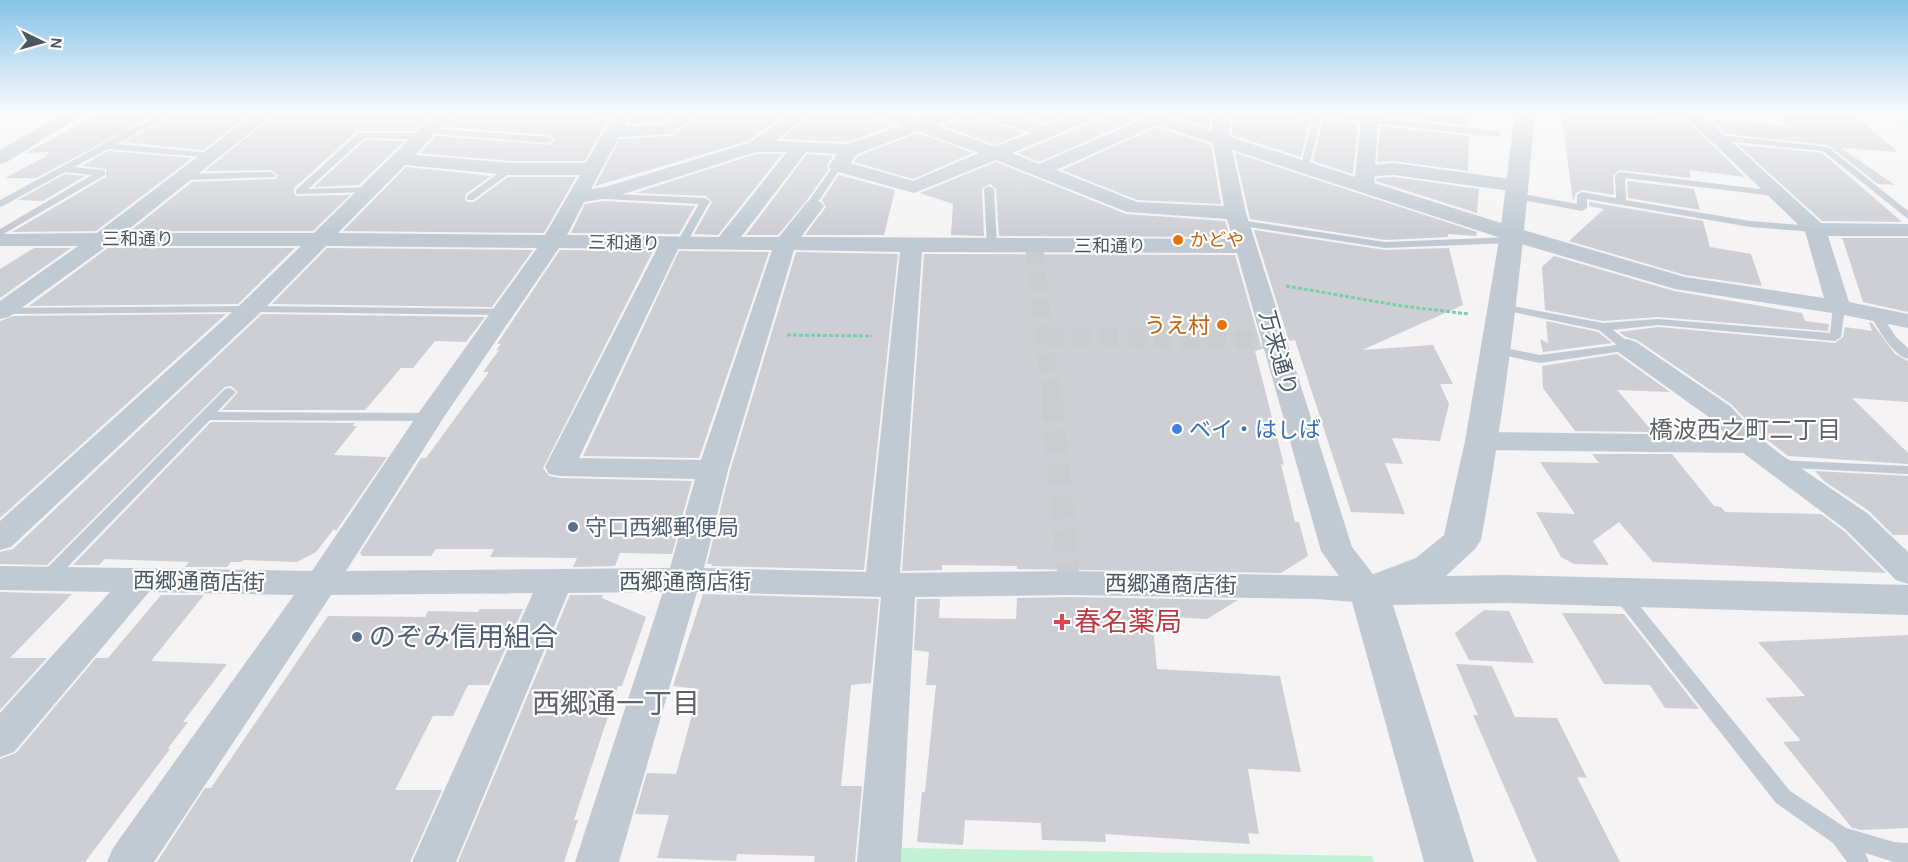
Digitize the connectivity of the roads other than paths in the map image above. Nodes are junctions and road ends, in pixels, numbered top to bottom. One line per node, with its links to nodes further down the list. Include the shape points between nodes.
1 (95, 151): 26 (lane)
2 (160, 151): 22 (lane)
3 (216, 151): 22 (street)
4 (344, 151): 34 (lane, via 299,192)
5 (408, 151): 24 (street)
6 (605, 151): 32 (street)
7 (741, 151): 32 (street, via 607,193)
8 (797, 151): 51 (street)
9 (820, 151): 23 (street)
10 (859, 151): 23 (street)
11 (990, 151): 21 (street)
12 (999, 151): 21 (street)
13 (1083, 151): 28 (street)
14 (1224, 151): 42 (street, 万来通り)
15 (1257, 151): 25 (street)
16 (1309, 151): 25 (lane)
17 (1368, 151): 31 (street)
18 (1521, 151): 35 (street)
19 (1731, 151): 36 (street)
20 (1828, 151): 41 (lane)
21 (995, 153): 23 (street, via 914,187); 28 (street)
22 (210, 156): 30 (street)
23 (844, 158): 40 (lane, via 813,201)
24 (400, 159): 27 (street); 34 (street)
25 (1305, 166): 31 (street)
26 (62, 169): 39 (lane); 45 (lane, via 102,173)
27 (510, 169): 32 (street); 37 (lane)
28 (1038, 171): 42 (street, via 1134,208)
29 (270, 175): 30 (lane)
30 (183, 177): 47 (street)
31 (1365, 178): 35 (street, via 1394,169); 46 (street)
32 (587, 187): 50 (street); 52 (lane, via 705,201)
33 (988, 189): 55 (lane)
34 (370, 190): 49 (street)
35 (1518, 191): 38 (lane, via 1582,208 1582,195); 46 (street)
36 (1774, 193): 38 (lane, via 1620,175); 43 (street)
37 (470, 198)
38 (1621, 201): 43 (lane, via 1750,224)
39 (0, 204)
40 (814, 206): 53 (street)
41 (1908, 216)
42 (1241, 227): 46 (lane, via 1385,245); 55 (street, 三和通り); 83 (street, 万来通り, via 1337,551)
43 (1815, 229): 44 (street); 56 (street)
44 (1908, 230)
45 (0, 233)
46 (1512, 237): 56 (street, via 1683,284); 62 (street)
47 (103, 239): 48 (street, 三和通り); 49 (street, 三和通り); 58 (street)
48 (0, 240)
49 (322, 240): 50 (street, 三和通り); 57 (street)
50 (552, 242): 52 (street, 三和通り); 59 (street)
51 (725, 243): 52 (street, 三和通り); 53 (street, 三和通り)
52 (676, 244): 72 (street, via 560,467)
53 (785, 244): 54 (street, 三和通り); 72 (street)
54 (912, 245): 55 (street, 三和通り); 82 (street)
55 (992, 246)
56 (1839, 307): 60 (street); 63 (lane, via 1835,337 1658,322)
57 (250, 309): 58 (lane); 59 (lane); 74 (street)
58 (1, 311)
59 (504, 312): 68 (street)
60 (1876, 315): 61 (street); 65 (lane)
61 (1908, 321)
62 (1499, 325): 63 (lane); 64 (lane, via 1540,359); 69 (street)
63 (1603, 327): 64 (lane)
64 (1627, 347): 70 (street, via 1720,412)
65 (1908, 355)
66 (230, 392): 67 (lane)
67 (206, 416): 68 (lane); 77 (lane)
68 (430, 417): 81 (street)
69 (1482, 441): 70 (street); 83 (street, via 1462,540 1430,568)
70 (1750, 444): 71 (street)
71 (1773, 463): 73 (lane); 75 (street, via 1856,521)
72 (713, 470): 79 (street)
73 (1908, 470)
74 (0, 539)
75 (1908, 572)
76 (0, 578): 77 (street, 西郷通商店街)
77 (45, 580): 78 (street, 西郷通商店街)
78 (140, 580): 81 (street, 西郷通商店街); 86 (street)
79 (684, 580): 80 (street, 西郷通商店街); 82 (street, 西郷通商店街); 91 (street)
80 (556, 581): 81 (street, 西郷通商店街); 90 (street)
81 (321, 583): 89 (street)
82 (891, 584): 83 (street, 西郷通商店街, via 1104,583); 92 (street)
83 (1369, 591): 84 (street); 93 (street)
84 (1619, 592): 85 (street); 87 (lane, via 1783,797)
85 (1908, 600)
86 (0, 740)
87 (1840, 836): 88 (lane); 94 (lane)
88 (1908, 853)
89 (129, 862)
90 (434, 862)
91 (597, 862)
92 (879, 862)
93 (1449, 862)
94 (1859, 862)

